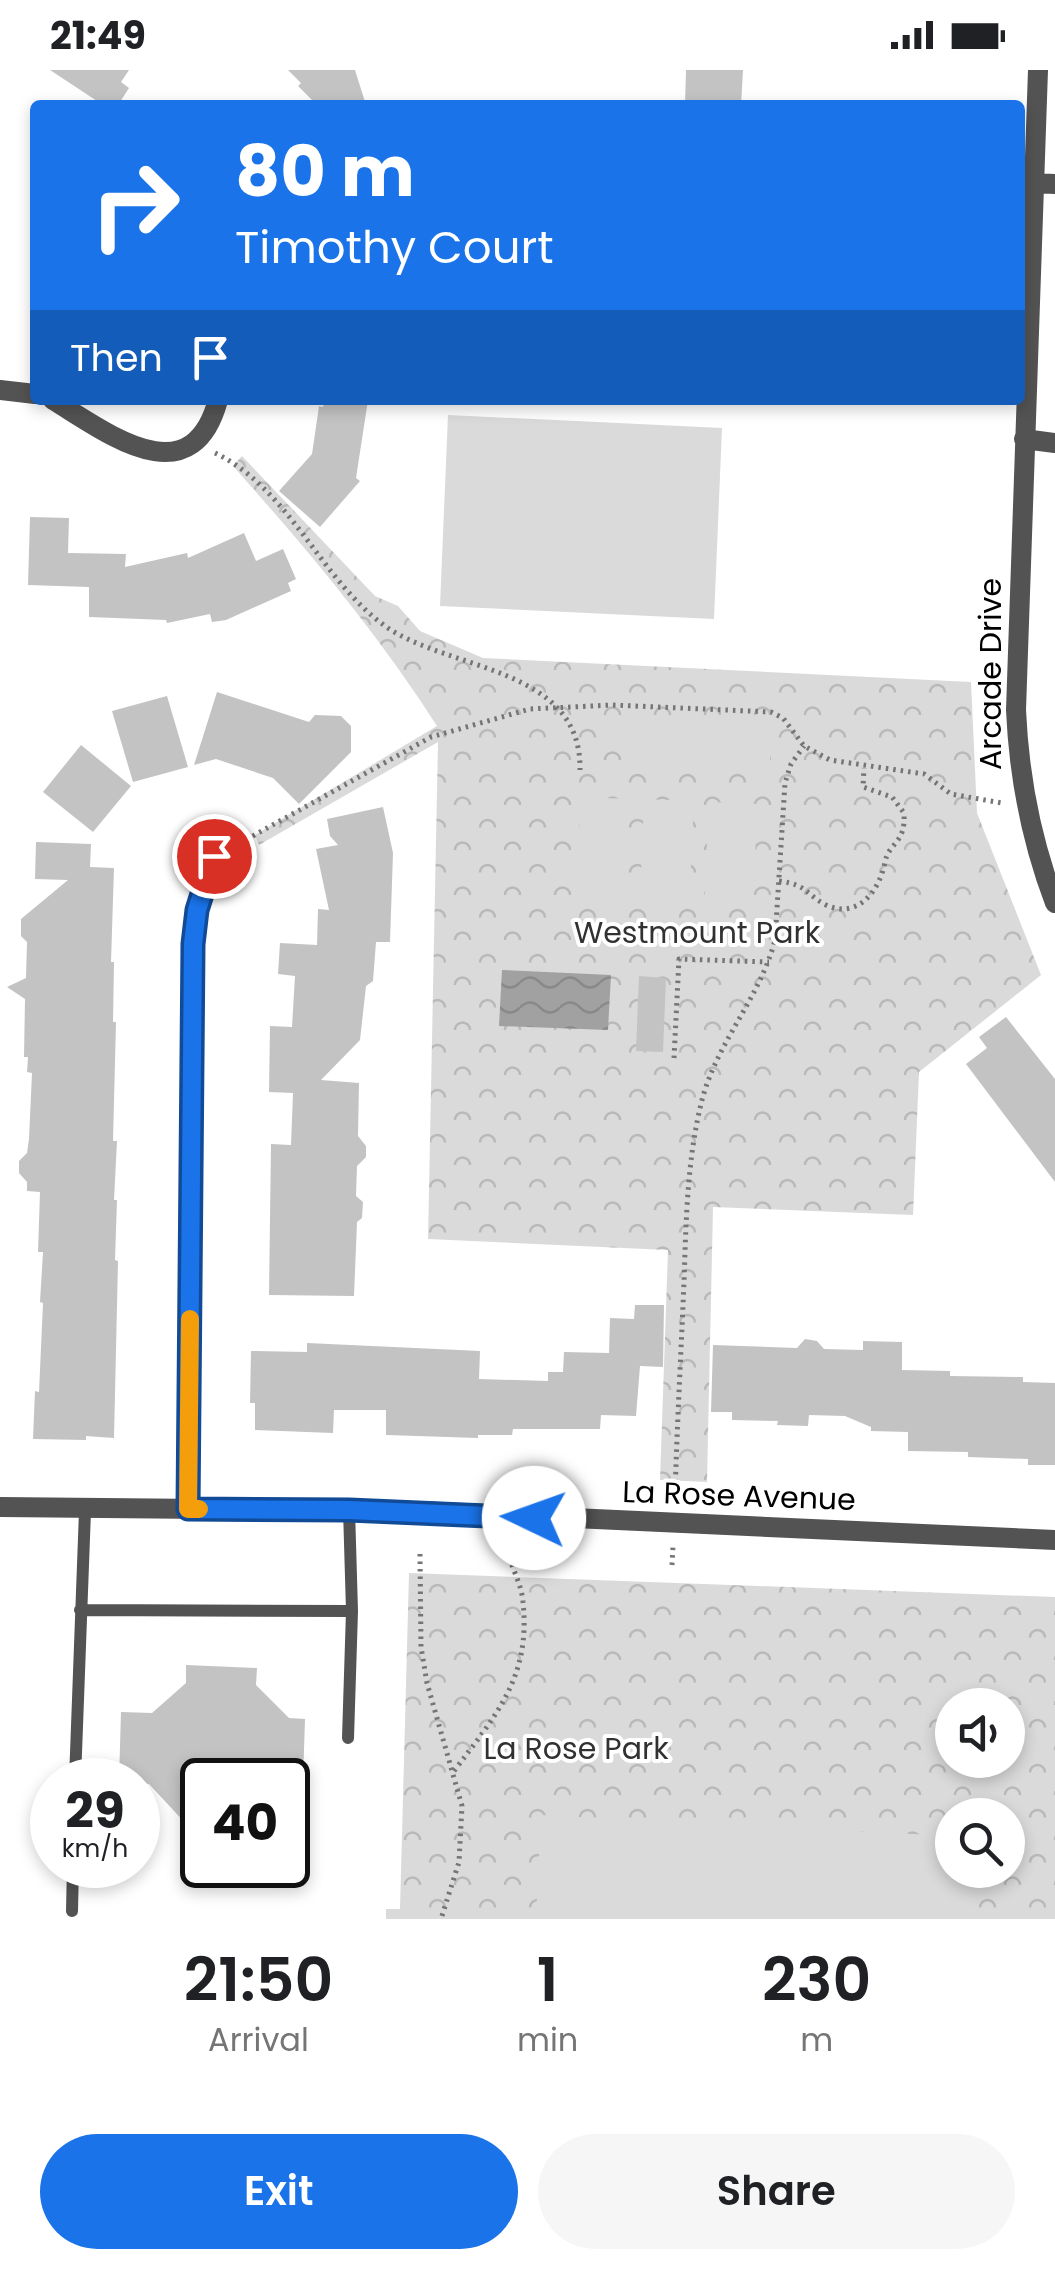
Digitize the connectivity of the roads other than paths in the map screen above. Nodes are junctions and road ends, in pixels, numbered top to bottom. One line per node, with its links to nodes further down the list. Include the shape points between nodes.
1 (1038, 70): 2 (street, Arcade Drive)
2 (1032, 183): 3 (street); 4 (street, Arcade Drive)
3 (1055, 184)
4 (1025, 242)
5 (0, 390): 6 (street)
6 (30, 393)
7 (60, 405): 8 (street, via 143,450 194,444)
8 (216, 405)
9 (1024, 405): 10 (street, Arcade Drive)
10 (1024, 439): 11 (street); 13 (street, Arcade Drive, via 1016,710 1025,805)
11 (1055, 442)
12 (214, 856): 15 (street, via 193,944)
13 (1055, 903)
14 (0, 1508): 17 (street, La Rose Avenue)
15 (188, 1509): 16 (street, La Rose Avenue); 17 (street, La Rose Avenue)
16 (349, 1510): 18 (street, La Rose Avenue); 20 (lane)
17 (84, 1511): 19 (lane)
18 (1055, 1540)
19 (80, 1610): 20 (lane); 22 (lane)
20 (352, 1612): 21 (lane)
21 (348, 1738)
22 (77, 1758)
23 (72, 1888): 24 (lane)
24 (72, 1911)

